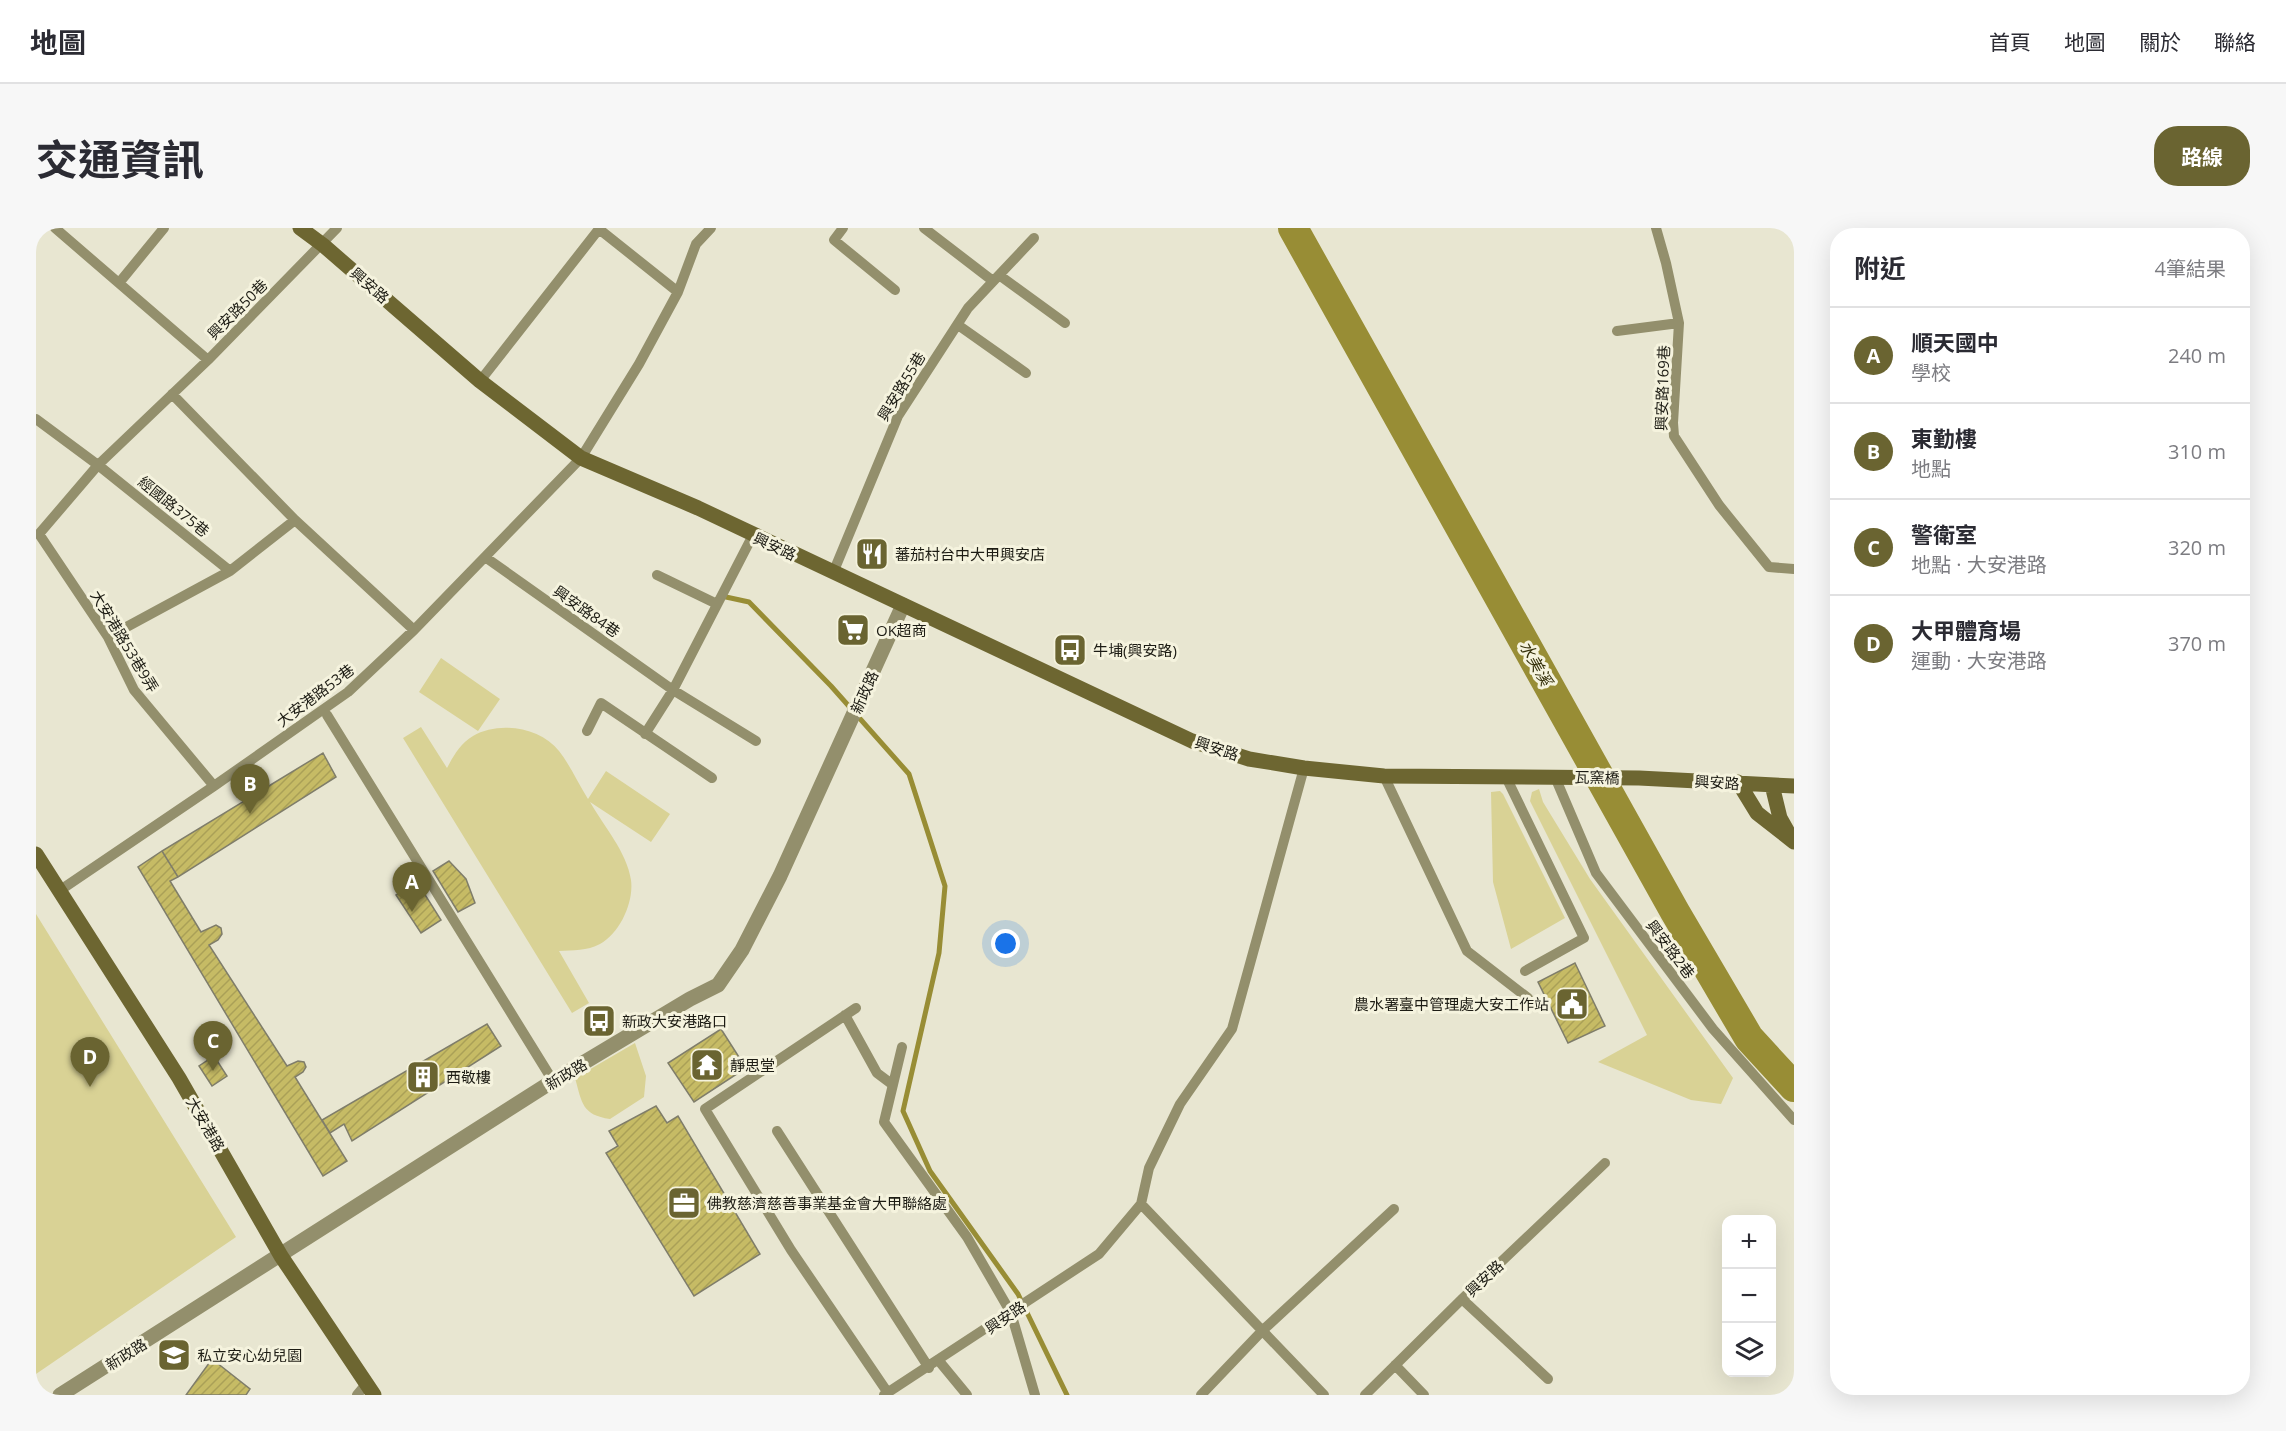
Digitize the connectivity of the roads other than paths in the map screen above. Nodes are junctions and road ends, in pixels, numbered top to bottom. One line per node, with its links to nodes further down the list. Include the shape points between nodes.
1 (55, 228): 13 (lane)
2 (164, 228): 13 (lane)
3 (300, 228): 11 (street, 興安路)
4 (337, 228): 11 (lane, 興安路50巷)
5 (599, 228): 15 (lane); 22 (lane)
6 (711, 228): 15 (lane, 大安港路53巷, via 696,244)
7 (843, 228): 14 (lane, via 834,240)
8 (924, 228): 12 (lane)
9 (1656, 228): 17 (lane, 興安路169巷)
10 (1034, 238): 12 (lane, 興安路55巷)
11 (323, 245): 20 (lane, 興安路50巷); 22 (street, 興安路)
12 (996, 278): 16 (lane); 18 (lane, 興安路55巷)
13 (119, 283): 20 (lane)
14 (895, 290)
15 (678, 292): 25 (lane, 大安港路53巷)
16 (1065, 323)
17 (1678, 323): 19 (lane); 30 (lane, 興安路169巷, via 1674,436 1719,505 1769,567)
18 (958, 325): 21 (lane); 32 (lane, 興安路55巷, via 897,416)
19 (1617, 331)
20 (208, 360): 23 (lane, 興安路50巷)
21 (1026, 373)
22 (480, 381): 25 (street, 興安路)
23 (172, 394): 26 (lane, 興安路50巷); 27 (lane)
24 (36, 419): 26 (lane, 經國路375巷)
25 (581, 458): 28 (street, 興安路); 29 (lane, 大安港路53巷)
26 (98, 465): 31 (lane, 經國路375巷); 37 (lane, 大安港路53巷9弄, via 39,534)
27 (295, 520): 31 (lane); 36 (lane)
28 (753, 535): 32 (street, 興安路); 34 (lane)
29 (485, 557): 36 (lane, 大安港路53巷); 38 (lane, 興安路84巷)
30 (1794, 569)
31 (230, 571): 37 (lane)
32 (833, 573): 35 (street, 興安路)
33 (657, 575): 34 (lane)
34 (717, 604): 38 (lane)
35 (903, 605): 43 (street, 興安路, via 1192,741 1249,759); 61 (street, 新政路, via 780,876 742,950 718,986)
36 (414, 630): 51 (lane, 大安港路53巷, via 348,692)
37 (108, 638): 51 (lane, 大安港路53巷9弄, via 134,690)
38 (673, 690): 41 (lane); 42 (lane, 興安路84巷)
39 (327, 715): 61 (lane)
40 (587, 731): 41 (lane, via 601,703)
41 (645, 734): 48 (lane)
42 (756, 741)
43 (1304, 768): 44 (street, 興安路); 66 (lane, 興安路, via 1232,1029 1180,1104 1149,1168)
44 (1384, 776): 45 (street, 興安路); 57 (lane, via 1467,951)
45 (1506, 777): 46 (street, 興安路); 56 (lane, via 1584,938)
46 (1555, 777): 47 (street, 瓦窯橋); 63 (lane, 興安路2巷, via 1596,873 1713,1029)
47 (1639, 777): 49 (street, 興安路)
48 (712, 778)
49 (1738, 783): 50 (street, 興安路); 53 (street, via 1757,813)
50 (1772, 785): 52 (street, 興安路); 53 (street, via 1780,818)
51 (214, 786): 55 (lane, 大安港路53巷)
52 (1794, 786)
53 (1794, 842)
54 (36, 854): 55 (street, 大安港路)
55 (59, 891): 68 (street, 大安港路, via 179,1078)
56 (1525, 971)
57 (1527, 998)
58 (856, 1008): 59 (lane)
59 (845, 1015): 62 (lane, via 877,1073); 77 (lane, via 705,1109 791,1250)
60 (902, 1047): 62 (lane)
61 (553, 1081): 68 (street, 新政路)
62 (893, 1085): 70 (lane, via 884,1122 967,1237)
63 (1794, 1120)
64 (777, 1131): 74 (lane)
65 (1605, 1163): 69 (lane, 興安路)
66 (1141, 1204): 70 (lane, 興安路, via 1100,1254); 71 (lane)
67 (1394, 1209): 71 (lane)
68 (281, 1256): 76 (street, 大安港路); 78 (street, 新政路)
69 (1462, 1299): 73 (lane, 興安路); 75 (lane)
70 (1011, 1313): 72 (lane, 興安路); 80 (lane)
71 (1262, 1331): 81 (lane); 82 (lane)
72 (939, 1361): 74 (lane, 興安路); 79 (lane)
73 (1395, 1365): 83 (lane, 興安路); 84 (lane)
74 (928, 1368): 77 (lane, 興安路)
75 (1548, 1379)
76 (366, 1391)
77 (892, 1393)
78 (60, 1395)
79 (967, 1395)
80 (1035, 1395)
81 (1201, 1395)
82 (1324, 1395)
83 (1365, 1395)
84 (1424, 1395)

